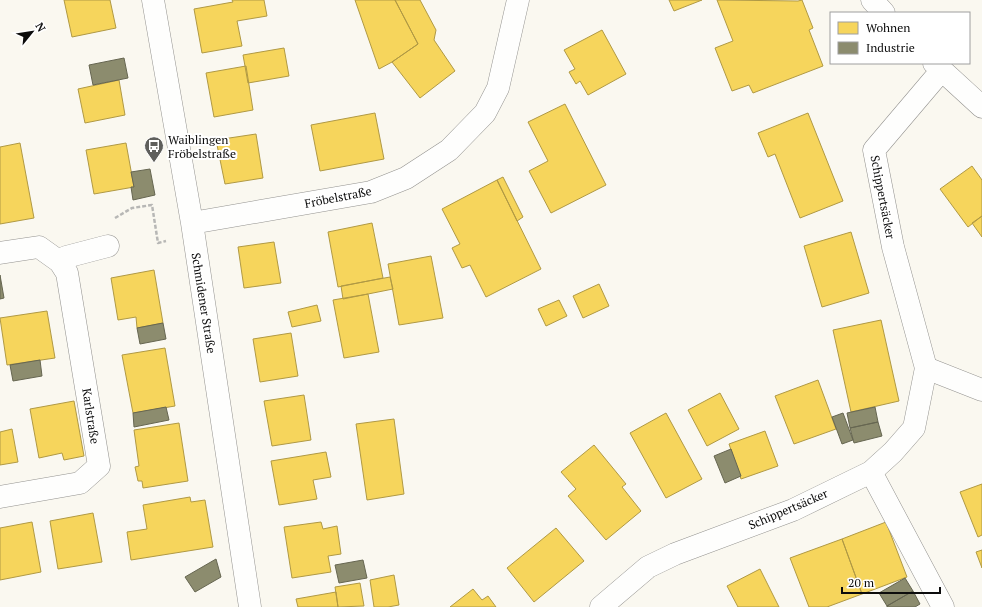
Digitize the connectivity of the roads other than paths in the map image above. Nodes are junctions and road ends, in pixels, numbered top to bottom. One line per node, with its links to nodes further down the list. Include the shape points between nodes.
1 (153, 0): 7 (street, Schmidener Straße)
2 (518, 0): 7 (street, Fröbelstraße, via 498,88 486,113 449,150 406,178 371,192)
3 (872, 0): 4 (street)
4 (883, 12)
5 (938, 67): 6 (street); 11 (street, Schippertsäcker, via 874,150 893,247)
6 (982, 107)
7 (192, 224): 15 (street, Schmidener Straße)
8 (108, 246): 10 (street, via 66,257)
9 (0, 253): 10 (street, via 39,247)
10 (60, 262): 14 (street, Karlstraße, via 67,273 99,466 80,483)
11 (926, 368): 12 (street); 13 (street, Schippertsäcker, via 914,428)
12 (982, 390)
13 (871, 472): 16 (street, Schippertsäcker, via 793,510 675,554 648,567); 17 (street)
14 (0, 497)
15 (250, 607)
16 (601, 607)
17 (943, 607)

